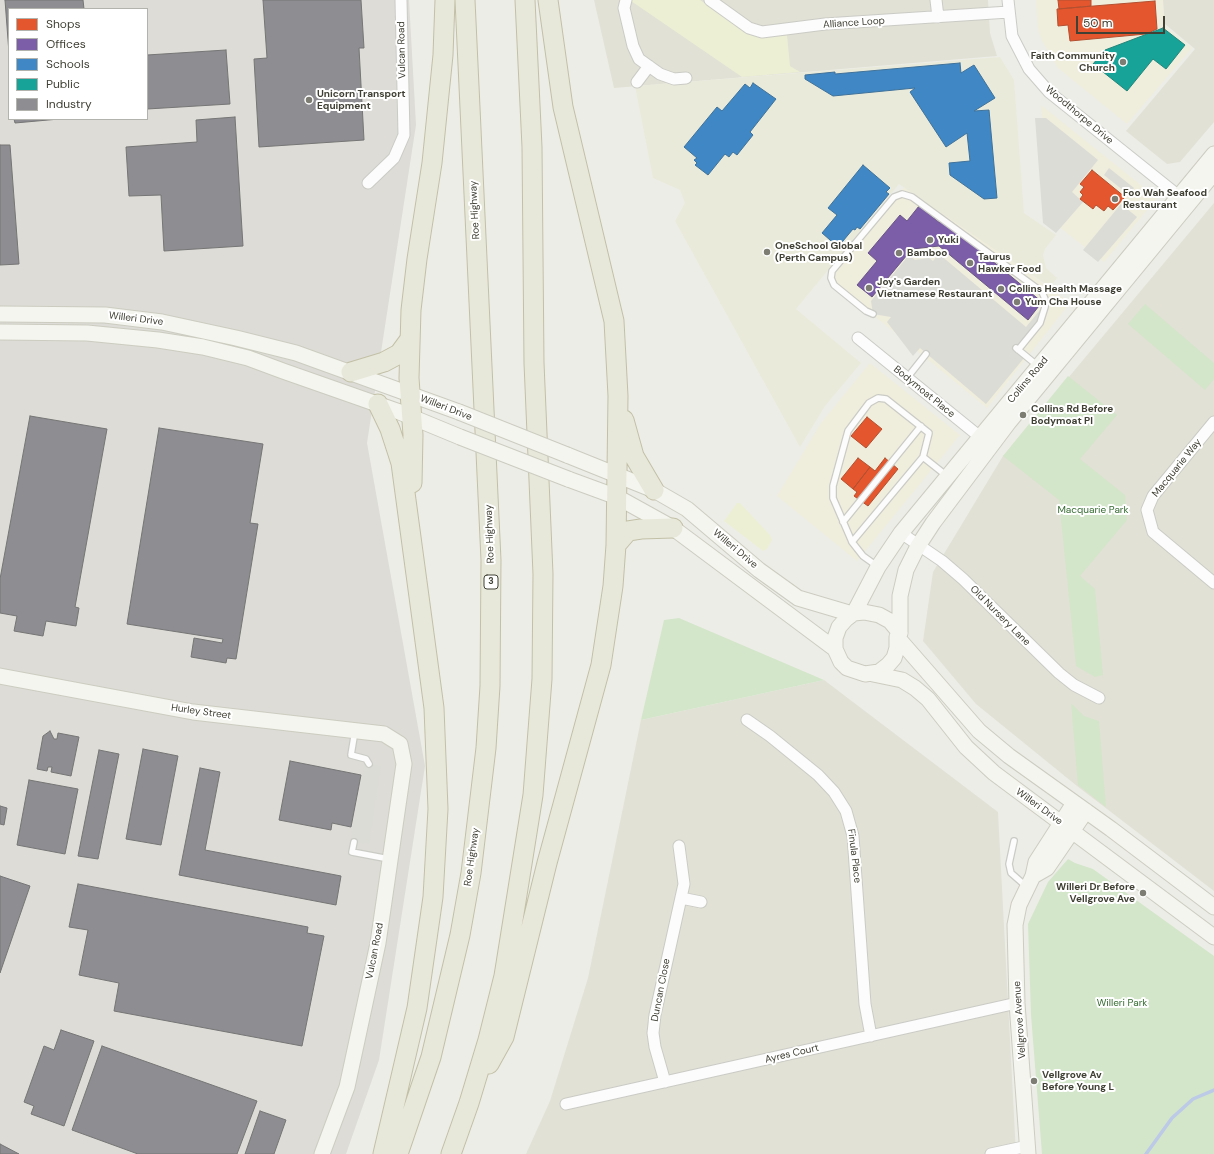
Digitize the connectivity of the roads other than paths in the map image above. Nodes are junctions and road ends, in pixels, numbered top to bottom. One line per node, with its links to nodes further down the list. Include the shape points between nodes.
1 (401, 0): 17 (street, Vulcan Road, via 404,135 394,158)
2 (445, 0): 23 (highway, via 443,55 432,163 416,259)
3 (465, 0): 79 (highway, Roe Highway / 3, via 491,560 490,686 486,748 471,873 460,935 430,1057)
4 (525, 0): 74 (highway, via 532,147 534,363 543,574 542,679 533,795 516,911 504,976)
5 (548, 0): 29 (highway, via 563,107 614,321)
6 (626, 0): 12 (street, via 624,8 633,46 639,59)
7 (710, 0): 11 (street, Alliance Loop, via 749,28 762,32 825,24)
8 (936, 0): 11 (street)
9 (1008, 0): 10 (street, Woodthorpe Drive)
10 (1009, 12): 11 (street, Alliance Loop); 18 (street, Woodthorpe Drive, via 1012,36 1025,65 1049,92)
11 (938, 17)
12 (649, 66): 13 (street, via 660,74 674,79); 14 (street)
13 (686, 78)
14 (637, 82)
15 (1214, 154): 18 (main road, Collins Road)
16 (1214, 173): 18 (main road, Collins Road)
17 (368, 182)
18 (1184, 200): 25 (main road, Collins Road)
19 (0, 314): 26 (main road, Willeri Drive, via 105,315 162,322 296,353)
20 (873, 314): 25 (lane, via 834,285 832,271 894,197 902,194 912,197 1042,292 1045,307 1040,323 1017,349)
21 (0, 332): 30 (main road, Willeri Drive, via 87,333 203,347 248,358)
22 (858, 338): 27 (street, Bodymoat Place)
23 (410, 339): 26 (highway, via 399,354 384,362); 28 (highway)
24 (926, 354): 27 (lane)
25 (1044, 370): 34 (main road, Collins Road)
26 (351, 372): 28 (main road, Willeri Drive)
27 (907, 378): 34 (street, Bodymoat Place)
28 (410, 394): 31 (highway); 36 (main road, Willeri Drive, bridge)
29 (618, 396): 36 (highway); 39 (highway, via 634,456)
30 (378, 404): 31 (main road, Willeri Drive); 44 (highway, via 390,429 400,463)
31 (412, 418): 40 (main road, Willeri Drive, bridge); 44 (highway)
32 (1214, 422): 49 (street, Macquarie Way, via 1153,496 1147,510 1153,532)
33 (921, 426): 35 (lane, via 929,432); 41 (lane); 41 (lane, via 886,399 878,398 869,403 848,431 832,486 833,498)
34 (986, 442): 37 (main road, Collins Road); 38 (main road, Collins Road)
35 (923, 457): 37 (lane); 45 (lane)
36 (618, 475): 39 (main road, Willeri Drive); 40 (highway)
37 (948, 476): 38 (lane); 43 (main road, Collins Road)
38 (960, 486): 47 (main road, Collins Road)
39 (654, 490): 50 (main road, Willeri Drive, via 687,509 759,570 798,598)
40 (617, 497): 42 (main road, Willeri Drive); 46 (highway)
41 (843, 522): 45 (lane)
42 (673, 528): 46 (highway, via 628,531); 52 (main road, Willeri Drive)
43 (901, 533): 47 (street, Old Nursery Lane); 48 (main road, Collins Road)
44 (410, 539): 78 (highway, via 434,708 438,808 433,897 417,1008)
45 (852, 542): 48 (lane, via 863,556)
46 (616, 545): 74 (highway, via 613,586 601,664 547,863 514,1000 504,1037)
47 (918, 546): 51 (main road, Collins Road, via 906,570 900,596); 55 (street, Old Nursery Lane, via 942,561 963,579 1059,673 1074,685)
48 (878, 567): 50 (main road, Collins Road)
49 (1214, 583)
50 (853, 614): 51 (main road, Willeri Drive, via 864,612 879,615 890,621); 52 (main road, via 839,627)
51 (899, 635): 53 (main road, via 894,658 888,666); 60 (main road, Willeri Drive, via 979,731)
52 (835, 649): 53 (main road, Willeri Drive, via 847,668 856,673)
53 (873, 674): 61 (main road, Willeri Drive, via 902,680 928,698 966,747)
54 (0, 676): 57 (main road, Hurley Street, via 194,712)
55 (1099, 698)
56 (747, 720): 72 (street, Finula Place, via 818,775 834,792 846,811 853,836 864,1004)
57 (355, 730): 58 (main road, Hurley Street, via 384,734); 59 (lane, via 351,755 366,759)
58 (400, 744): 65 (main road, Vulcan Road, via 404,764)
59 (369, 764)
60 (1080, 807): 61 (main road); 69 (main road, Willeri Drive)
61 (1066, 827): 66 (main road, via 1047,868); 70 (main road, Willeri Drive)
62 (1014, 841): 66 (lane, via 1009,864 1011,873)
63 (354, 842): 65 (lane, via 352,852)
64 (679, 846): 67 (street, Duncan Close, via 684,884)
65 (390, 860): 77 (main road, Vulcan Road, via 378,943 347,1087)
66 (1030, 882): 71 (main road, Vellgrove Avenue, via 1019,906 1015,924)
67 (681, 898): 68 (street); 73 (street, Duncan Close, via 653,1033)
68 (701, 902)
69 (1214, 907)
70 (1214, 937)
71 (1017, 1003): 72 (street, Ayres Court); 76 (main road, Vellgrove Avenue)
72 (871, 1036): 73 (street, Ayres Court)
73 (665, 1082): 75 (street, Ayres Court)
74 (469, 1103): 80 (highway)
75 (566, 1104)
76 (1028, 1150): 81 (street)
77 (322, 1154)
78 (384, 1154)
79 (398, 1154)
80 (451, 1154)
81 (991, 1154)

